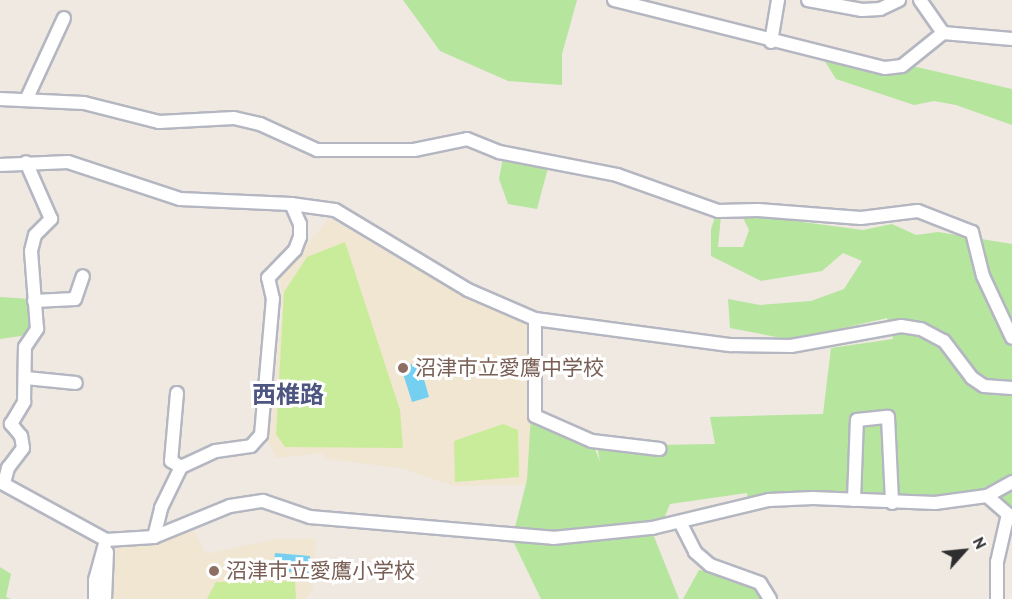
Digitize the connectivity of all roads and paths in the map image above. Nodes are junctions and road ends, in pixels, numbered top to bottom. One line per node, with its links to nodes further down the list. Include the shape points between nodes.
1 (614, 0): 6 (street)
2 (775, 0): 10 (street)
3 (808, 0): 4 (street, via 862,10 880,9)
4 (899, 0)
5 (920, 0): 8 (street)
6 (637, 3): 10 (street)
7 (64, 18): 11 (street)
8 (943, 33): 9 (street); 10 (street, via 902,66 885,68)
9 (1012, 39)
10 (771, 42)
11 (27, 98): 12 (street); 19 (street, via 84,103 159,122 234,118 260,124 317,150 414,150 467,139 499,152 627,178 718,211 861,218 918,211 972,231 983,276)
12 (0, 99)
13 (26, 162): 14 (street); 15 (street, via 68,162 95,168 180,199); 17 (street, via 51,219 35,235 31,251)
14 (0, 165)
15 (291, 204): 18 (street, via 335,210 459,285); 26 (street, via 300,224 300,237 295,250 268,278 273,299 261,435 251,446 216,451)
16 (83, 276): 17 (street, via 75,299)
17 (34, 301): 20 (street, via 37,329 25,347)
18 (535, 319): 22 (street, via 731,345 822,342 901,326 921,329 944,341 972,378 984,386); 25 (street, via 535,416 592,441)
19 (1012, 338)
20 (26, 378): 21 (street); 24 (street, via 24,402)
21 (76, 383)
22 (1012, 388)
23 (177, 393): 26 (street, via 171,461)
24 (6, 421): 28 (street, via 21,436 23,448)
25 (660, 449)
26 (181, 467): 33 (street, via 169,487)
27 (1012, 482): 29 (street)
28 (2, 483): 34 (street)
29 (987, 496): 31 (street, via 936,503); 38 (street, via 1008,514 997,562)
30 (854, 500): 31 (street); 31 (street, via 857,420 888,417); 32 (street, via 769,500)
31 (892, 503)
32 (680, 522): 33 (street, via 554,538 310,517 263,501 230,506); 37 (street, via 695,552 710,565 760,584)
33 (154, 537): 34 (street)
34 (104, 545): 35 (street, via 95,580); 36 (street, via 109,553)
35 (95, 599)
36 (105, 599)
37 (770, 599)
38 (996, 599)

